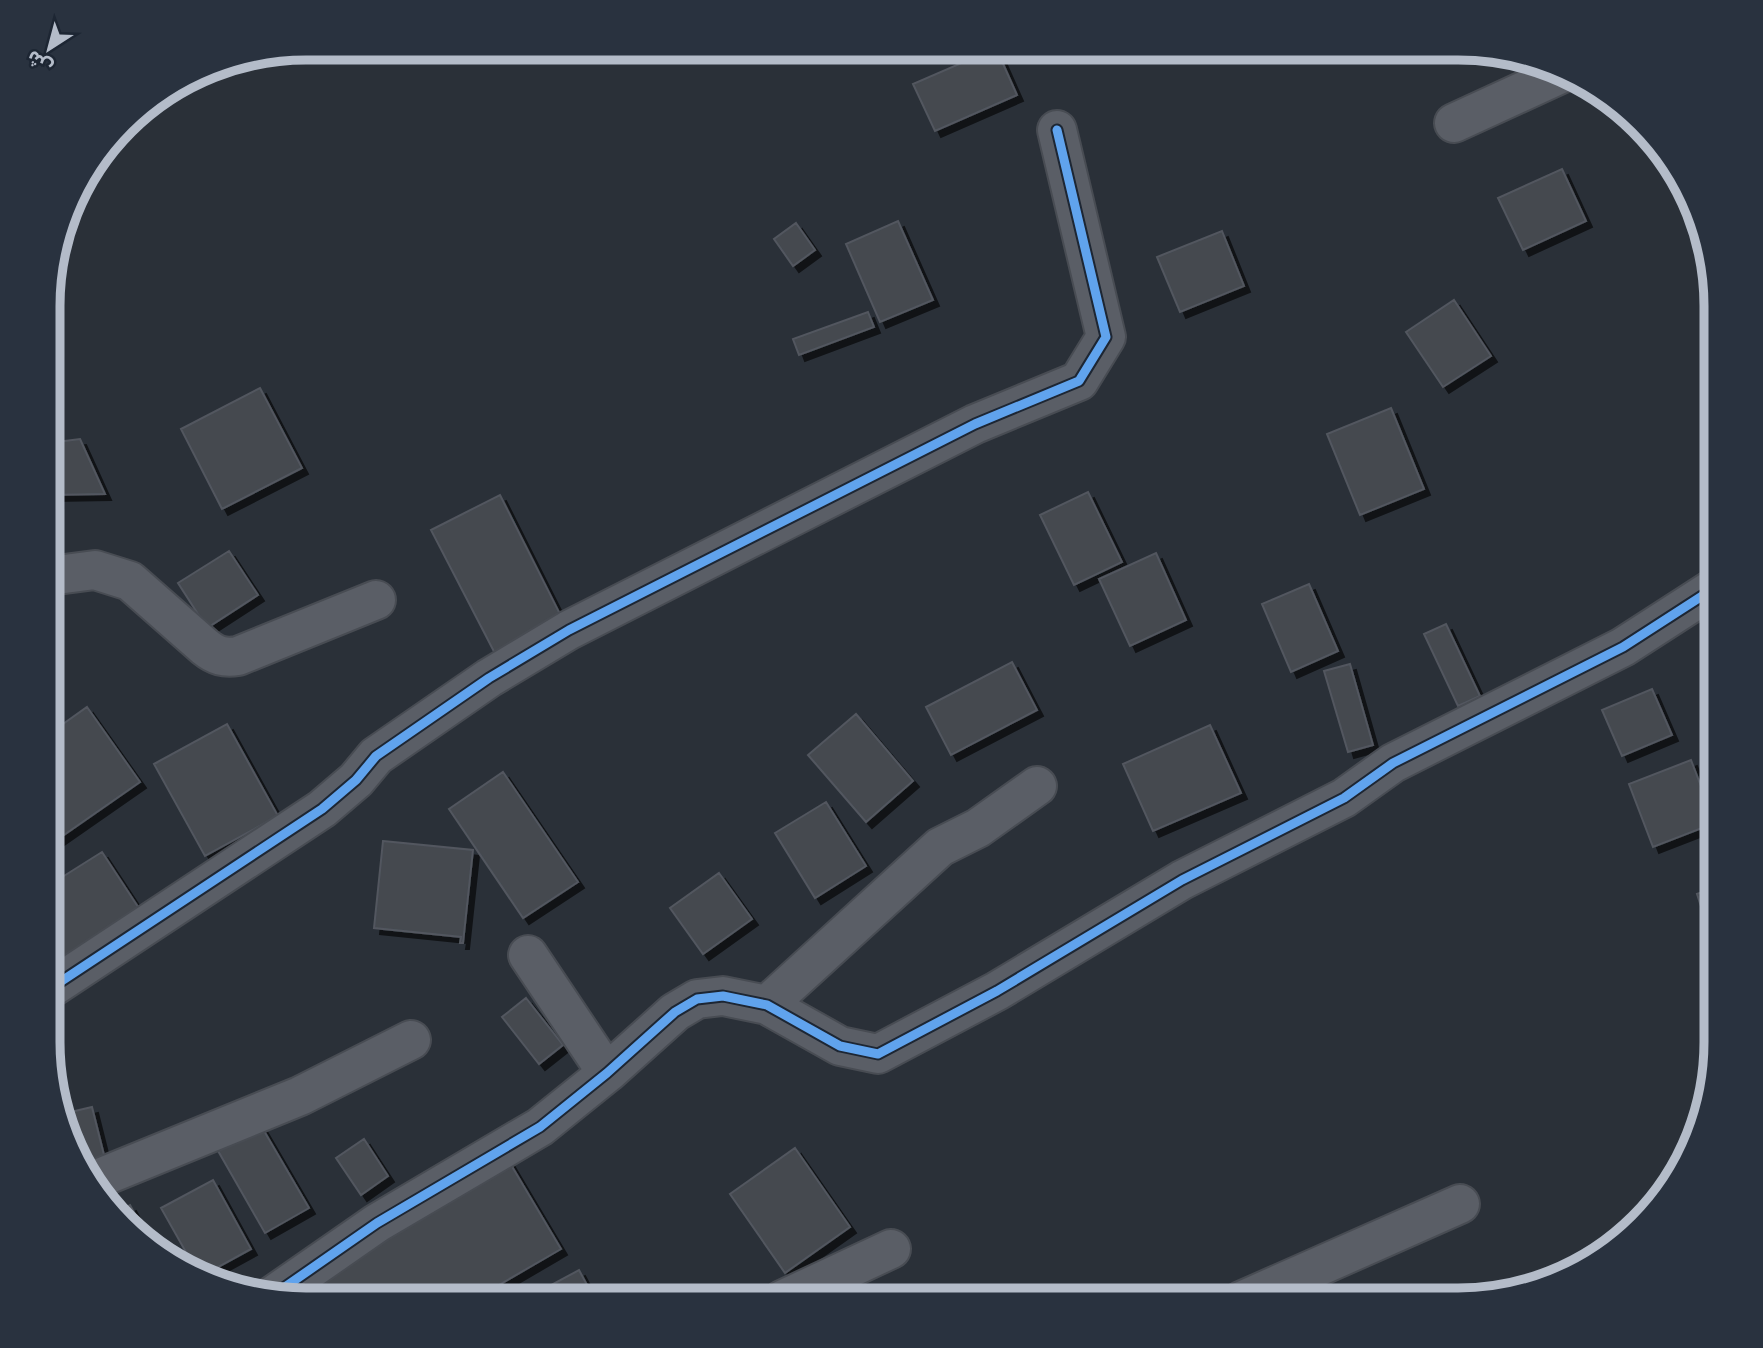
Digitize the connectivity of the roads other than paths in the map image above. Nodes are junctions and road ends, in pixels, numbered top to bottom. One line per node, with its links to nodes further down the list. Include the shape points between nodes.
1 (1552, 78): 2 (street)
2 (1454, 123)
3 (1057, 130): 9 (street, via 1106,337 1079,381 975,424 558,637 376,756 322,810)
4 (60, 575): 6 (street, via 95,570 130,581 214,655 226,658)
5 (1704, 595): 10 (street, via 1623,647 1393,763 1344,798 1182,880 997,991 878,1054 840,1046)
6 (376, 600)
7 (1037, 786): 10 (street, via 978,828 940,847)
8 (528, 955): 12 (street)
9 (60, 982)
10 (767, 1006): 12 (street, via 723,996 697,999 675,1012)
11 (411, 1040): 13 (street, via 300,1096)
12 (607, 1073): 16 (street, via 540,1127 377,1223)
13 (100, 1178)
14 (1460, 1203): 18 (street)
15 (891, 1249): 17 (street)
16 (284, 1287)
17 (808, 1288)
18 (1270, 1288)

